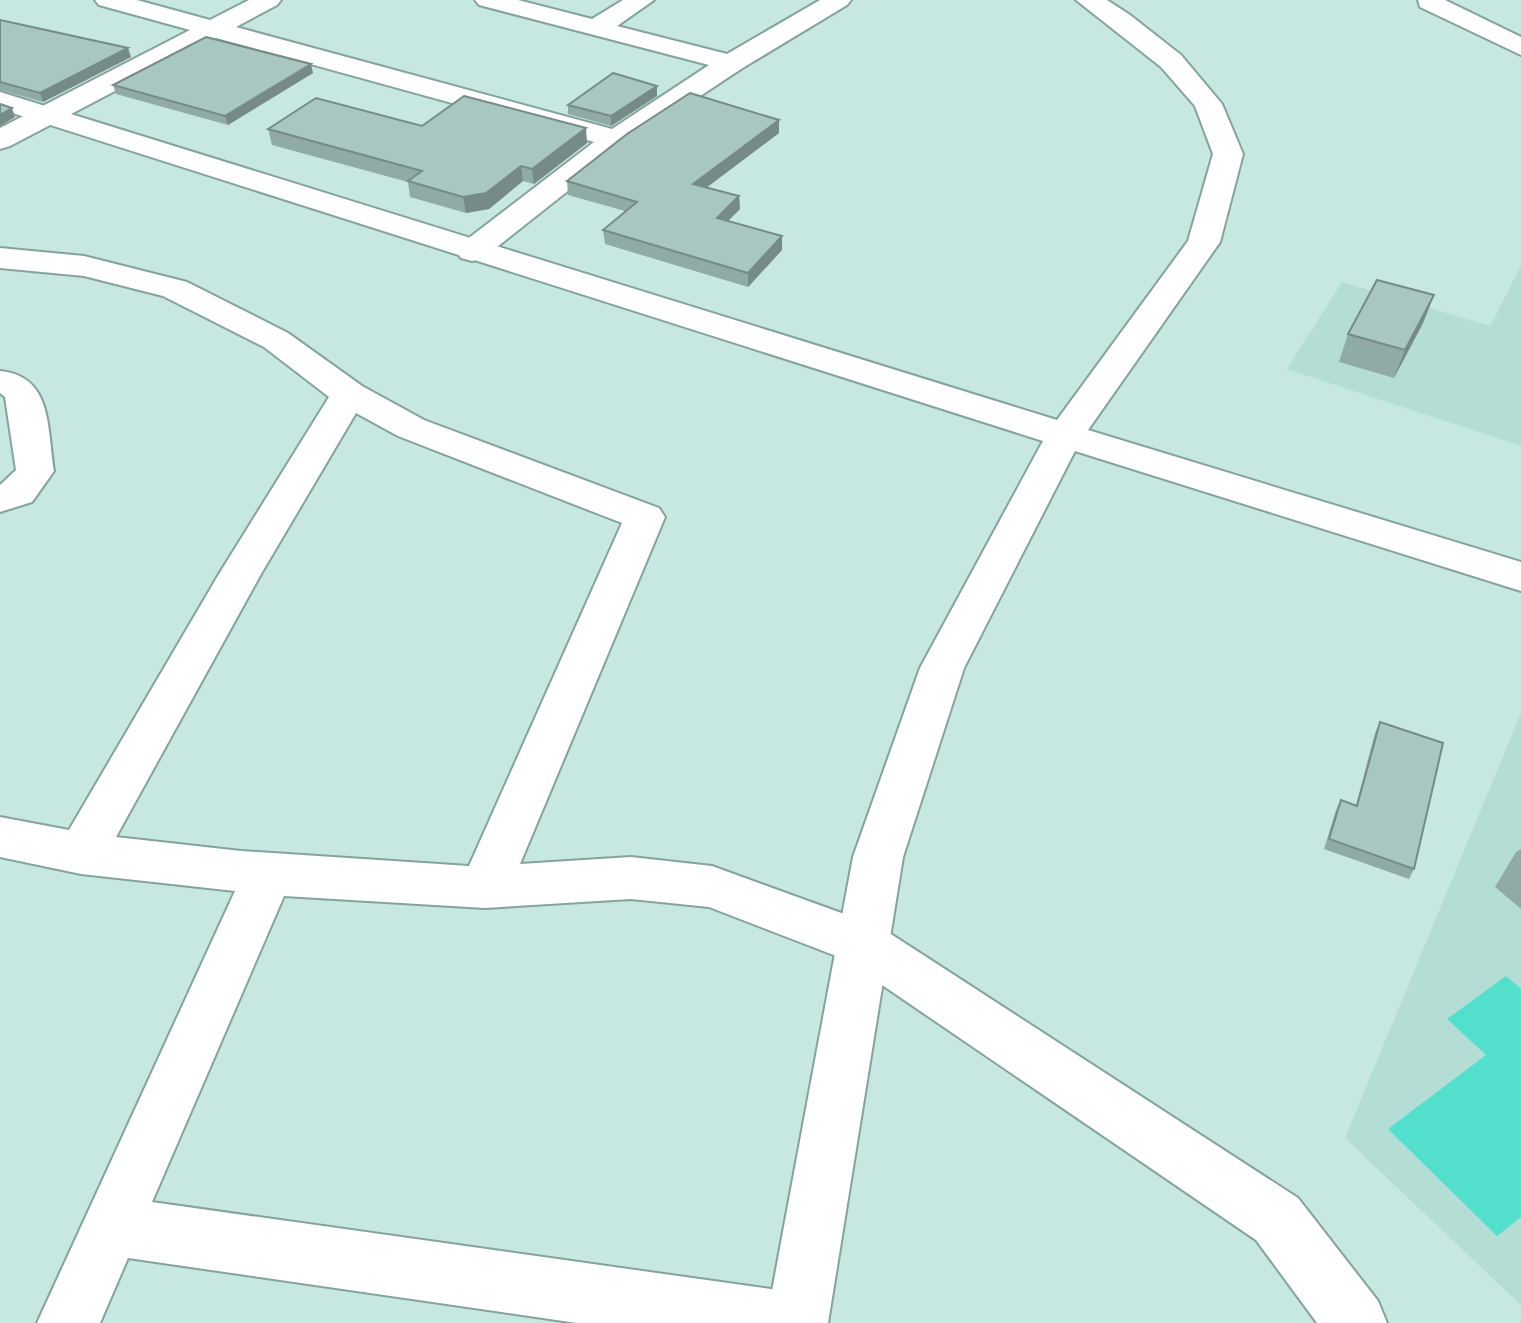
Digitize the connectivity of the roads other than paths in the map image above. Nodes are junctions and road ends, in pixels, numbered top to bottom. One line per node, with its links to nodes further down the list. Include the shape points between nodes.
1 (108, 0): 8 (street)
2 (268, 0): 8 (street)
3 (488, 0): 9 (street)
4 (641, 0): 9 (street)
5 (838, 0): 11 (street)
6 (1089, 0): 20 (street, via 1171,61 1208,104 1228,154 1204,242)
7 (1432, 0): 10 (street)
8 (213, 28): 13 (street); 14 (street)
9 (595, 28): 11 (street)
10 (1521, 47)
11 (731, 63): 14 (street)
12 (0, 100): 13 (street)
13 (48, 114): 15 (street); 16 (street)
14 (616, 139): 16 (street)
15 (0, 140)
16 (472, 251): 20 (street)
17 (0, 258): 19 (street, via 84,266 175,289 276,340)
18 (0, 382): 21 (street, via 11,383 23,394 35,471 18,493)
19 (349, 394): 24 (street); 26 (street, via 411,428 645,517)
20 (1065, 435): 22 (street); 27 (street, via 942,668 878,857)
21 (0, 499)
22 (1521, 577)
23 (0, 837): 24 (street)
24 (81, 854): 25 (street)
25 (267, 876): 26 (street); 28 (street)
26 (485, 887): 27 (street, via 631,878 712,887)
27 (862, 943): 30 (street); 31 (street, via 1277,1219)
28 (112, 1226): 29 (street); 30 (street)
29 (68, 1323)
30 (794, 1323)
31 (1356, 1323)

